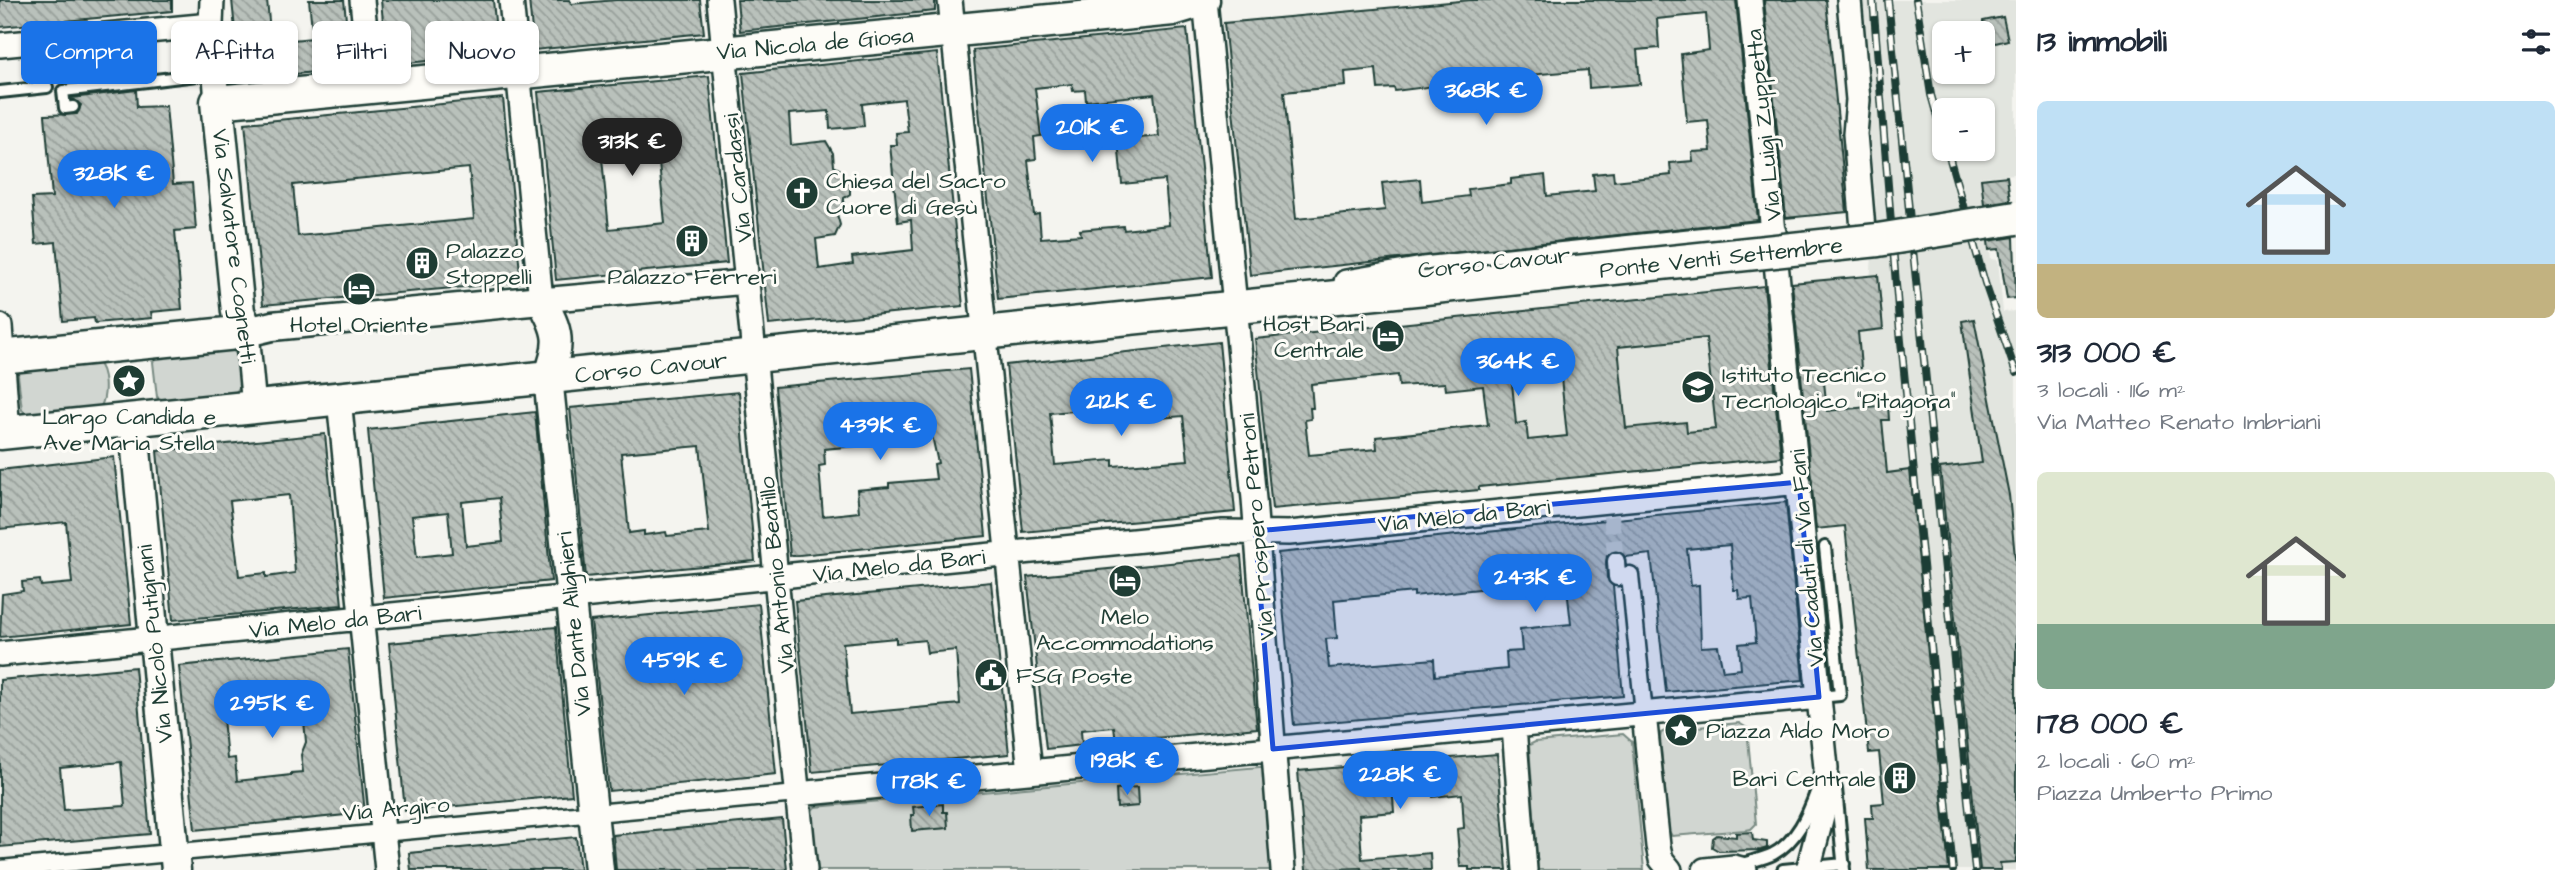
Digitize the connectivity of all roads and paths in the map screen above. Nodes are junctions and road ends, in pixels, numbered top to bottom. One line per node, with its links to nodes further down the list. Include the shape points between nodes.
1 (212, 0): 10 (street, Via Salvatore Cognetti)
2 (362, 0): 19 (street)
3 (510, 0): 11 (street)
4 (719, 0): 14 (street, Via Cardassi)
5 (1204, 0): 9 (main road, Via Nicola de Giosa, via 1173,9); 31 (street, Via Prospero Petroni)
6 (1750, 0): 26 (street, Via Luigi Zuppetta)
7 (1835, 0): 24 (street, via 1845,103)
8 (1849, 0): 24 (street, via 1858,100)
9 (952, 15): 14 (main road, Via Nicola de Giosa); 33 (street)
10 (211, 21)
11 (512, 21)
12 (171, 29): 13 (street)
13 (0, 45)
14 (724, 52): 15 (main road, Via Nicola de Giosa); 27 (street, Via Cardassi)
15 (539, 70)
16 (425, 81): 19 (main road, Via Nicola de Giosa)
17 (216, 84): 21 (street, Via Salvatore Cognetti)
18 (519, 84): 29 (street)
19 (371, 86): 21 (main road, Via Nicola de Giosa)
20 (47, 87): 22 (lane)
21 (216, 88): 23 (lane, via 63,91 65,108); 32 (main road, Via Salvatore Cognetti, via 238,312)
22 (0, 92)
23 (72, 107)
24 (1855, 134): 26 (street, Corso Cavour, via 1864,241)
25 (2016, 218): 28 (main road, Ponte Venti Settembre, bridge, via 1878,240)
26 (1774, 241): 30 (street, Corso Cavour, via 1423,270 1330,285); 41 (street, Via Caduti di Via Fani)
27 (747, 282): 29 (street); 35 (street, Via Cardassi)
28 (1425, 288): 30 (main road, Corso Cavour)
29 (541, 300): 32 (street); 36 (street, via 559,341)
30 (1302, 301): 31 (main road, Corso Cavour)
31 (1236, 306): 33 (main road, Corso Cavour); 42 (street, Via Prospero Petroni)
32 (247, 332): 34 (main road); 38 (street, Via Salvatore Cognetti)
33 (984, 332): 35 (main road, Corso Cavour); 44 (street)
34 (1, 347): 40 (street)
35 (754, 357): 36 (main road, Corso Cavour); 46 (street, Via Antonio Beatillo)
36 (548, 377): 37 (main road, Corso Cavour); 47 (street, Via Dante Alighieri)
37 (339, 399): 38 (main road, Corso Cavour); 48 (street)
38 (254, 407): 39 (main road, Corso Cavour)
39 (132, 418): 40 (main road, Corso Cavour); 49 (street, Via Nicolò Putignani)
40 (4, 432)
41 (1799, 482): 42 (street, Via Melo da Bari, via 1289,533); 51 (street, Via Caduti di Via Fani)
42 (1255, 531): 44 (street, Via Melo da Bari); 54 (street, Via Prospero Petroni)
43 (1825, 547): 51 (lane, Via Caduti di Via Fani, via 1840,695)
44 (1007, 554): 46 (street, Via Melo da Bari); 56 (street)
45 (1616, 561): 52 (street, via 1617,577 1630,575)
46 (776, 577): 47 (street, Via Melo da Bari); 57 (street, Via Antonio Beatillo)
47 (570, 598): 48 (street, Via Melo da Bari); 58 (street, Via Dante Alighieri)
48 (361, 619): 49 (street, Via Melo da Bari); 59 (street)
49 (153, 639): 50 (street, Via Melo da Bari); 60 (street, Via Nicolò Putignani)
50 (0, 654)
51 (1819, 697): 52 (street); 55 (street)
52 (1644, 714): 53 (street); 70 (street, via 1658,846)
53 (1514, 727): 54 (street); 69 (street)
54 (1273, 749): 56 (street); 68 (street, Via Prospero Petroni)
55 (1826, 768): 61 (lane, via 1836,789); 62 (lane, via 1794,837 1773,854); 64 (street, via 1824,808)
56 (1030, 772): 57 (street)
57 (797, 794): 58 (street, Via Argiro); 67 (street, Via Antonio Beatillo)
58 (593, 813): 59 (street, Via Argiro); 66 (street, Via Dante Alighieri)
59 (383, 832): 60 (street, Via Argiro); 65 (street)
60 (175, 861): 63 (street, Via Argiro)
61 (1844, 867): 64 (lane)
62 (1739, 868): 71 (street)
63 (0, 869)
64 (1809, 869): 72 (lane)
65 (387, 870)
66 (599, 870)
67 (805, 870)
68 (1283, 870)
69 (1525, 870)
70 (1670, 870)
71 (1705, 870)
72 (1783, 870)

